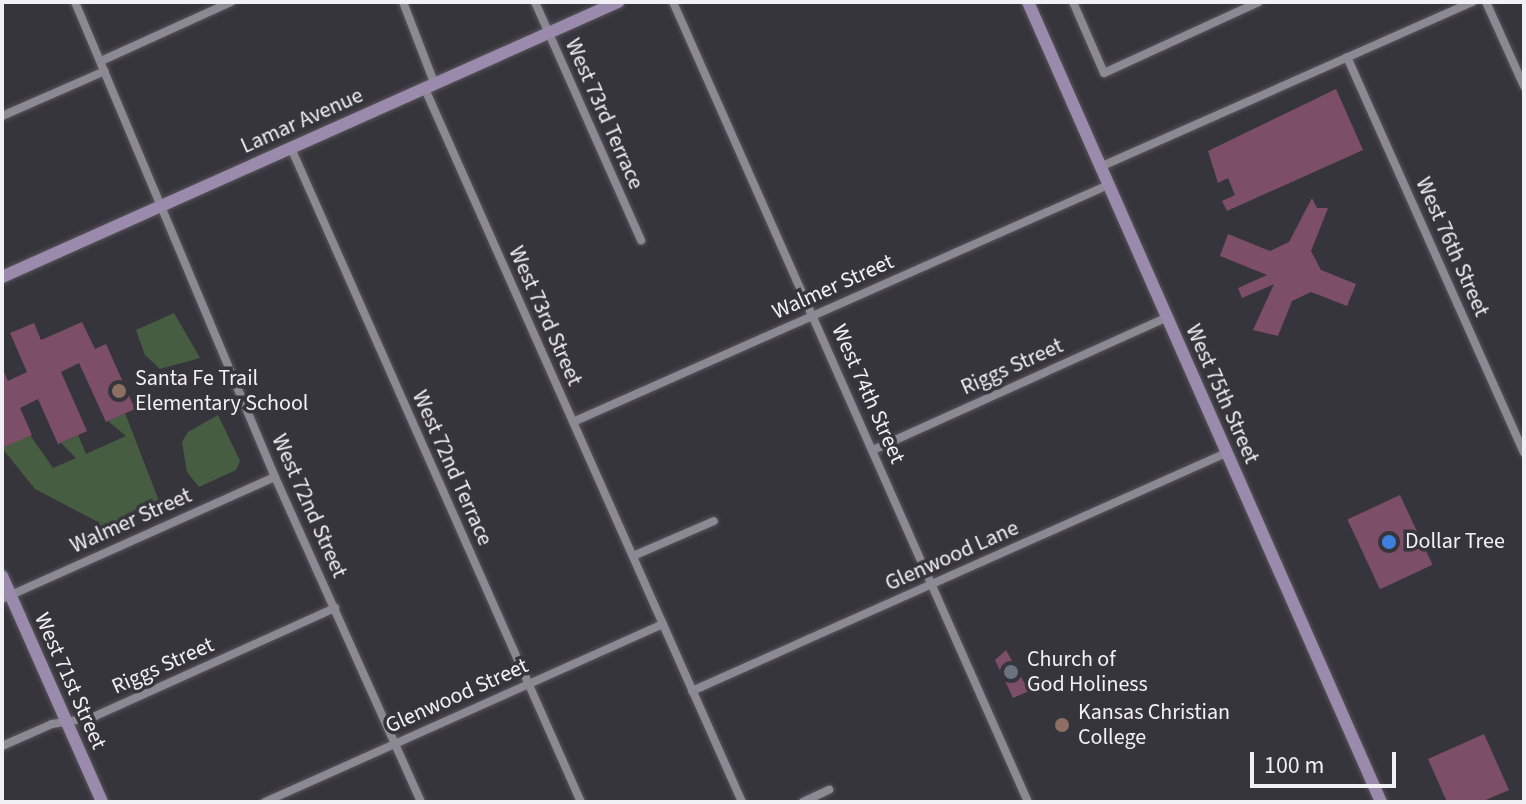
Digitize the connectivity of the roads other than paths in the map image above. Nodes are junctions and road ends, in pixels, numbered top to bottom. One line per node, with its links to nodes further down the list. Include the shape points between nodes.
1 (75, 2): 14 (street, West 72nd Street)
2 (231, 2): 14 (street)
3 (403, 2): 17 (street, West 73rd Street)
4 (535, 2): 12 (street, West 73rd Terrace)
5 (618, 2): 12 (street, Lamar Avenue)
6 (673, 2): 25 (street, West 74th Street)
7 (1028, 2): 20 (street, West 75th Street)
8 (1073, 2): 9 (street, via 1104,73)
9 (1259, 2)
10 (1473, 2): 13 (street)
11 (1486, 2): 16 (street)
12 (549, 33): 17 (street, Lamar Avenue); 23 (street, West 73rd Terrace)
13 (1347, 57): 20 (street); 29 (street, West 76th Street)
14 (101, 61): 15 (street, West 72nd Street)
15 (105, 71): 18 (street); 22 (street, West 72nd Street)
16 (1524, 86)
17 (430, 87): 19 (street, Lamar Avenue); 27 (street, West 73rd Street)
18 (2, 116)
19 (291, 148): 22 (street, Lamar Avenue); 39 (street, West 72nd Terrace)
20 (1100, 167): 21 (street, West 75th Street)
21 (1108, 185): 25 (street, Walmer Street); 26 (street, West 75th Street)
22 (163, 205): 24 (street, Lamar Avenue); 31 (street, West 72nd Street)
23 (641, 240)
24 (2, 277)
25 (815, 317): 27 (street, Walmer Street); 28 (street, West 74th Street)
26 (1167, 317): 28 (street, Riggs Street); 30 (street, West 75th Street)
27 (573, 422): 33 (street, West 73rd Street)
28 (873, 450): 35 (street, West 74th Street)
29 (1524, 452)
30 (1226, 453): 35 (street, Glenwood Lane); 52 (street, West 75th Street)
31 (275, 477): 36 (street, Walmer Street); 37 (street, West 72nd Street)
32 (714, 521): 33 (street)
33 (633, 556): 38 (street, West 73rd Street)
34 (2, 576): 36 (street, West 71st Street)
35 (932, 585): 40 (street, Glenwood Lane); 51 (street, West 74th Street)
36 (6, 597): 41 (street, West 71st Street)
37 (335, 608): 41 (street, Riggs Street, via 91,718); 42 (street, West 72nd Street)
38 (663, 624): 39 (street, Glenwood Street); 40 (street, West 73rd Street)
39 (529, 683): 42 (street, Glenwood Street); 48 (street, West 72nd Terrace)
40 (692, 691): 49 (street, West 73rd Street)
41 (67, 723): 43 (street, Riggs Street); 46 (street, West 71st Street)
42 (395, 743): 45 (street, Glenwood Street); 47 (street, West 72nd Street)
43 (2, 746)
44 (829, 790): 50 (street)
45 (271, 801)
46 (102, 802)
47 (421, 802)
48 (581, 802)
49 (742, 802)
50 (803, 802)
51 (1028, 802)
52 (1381, 802)

